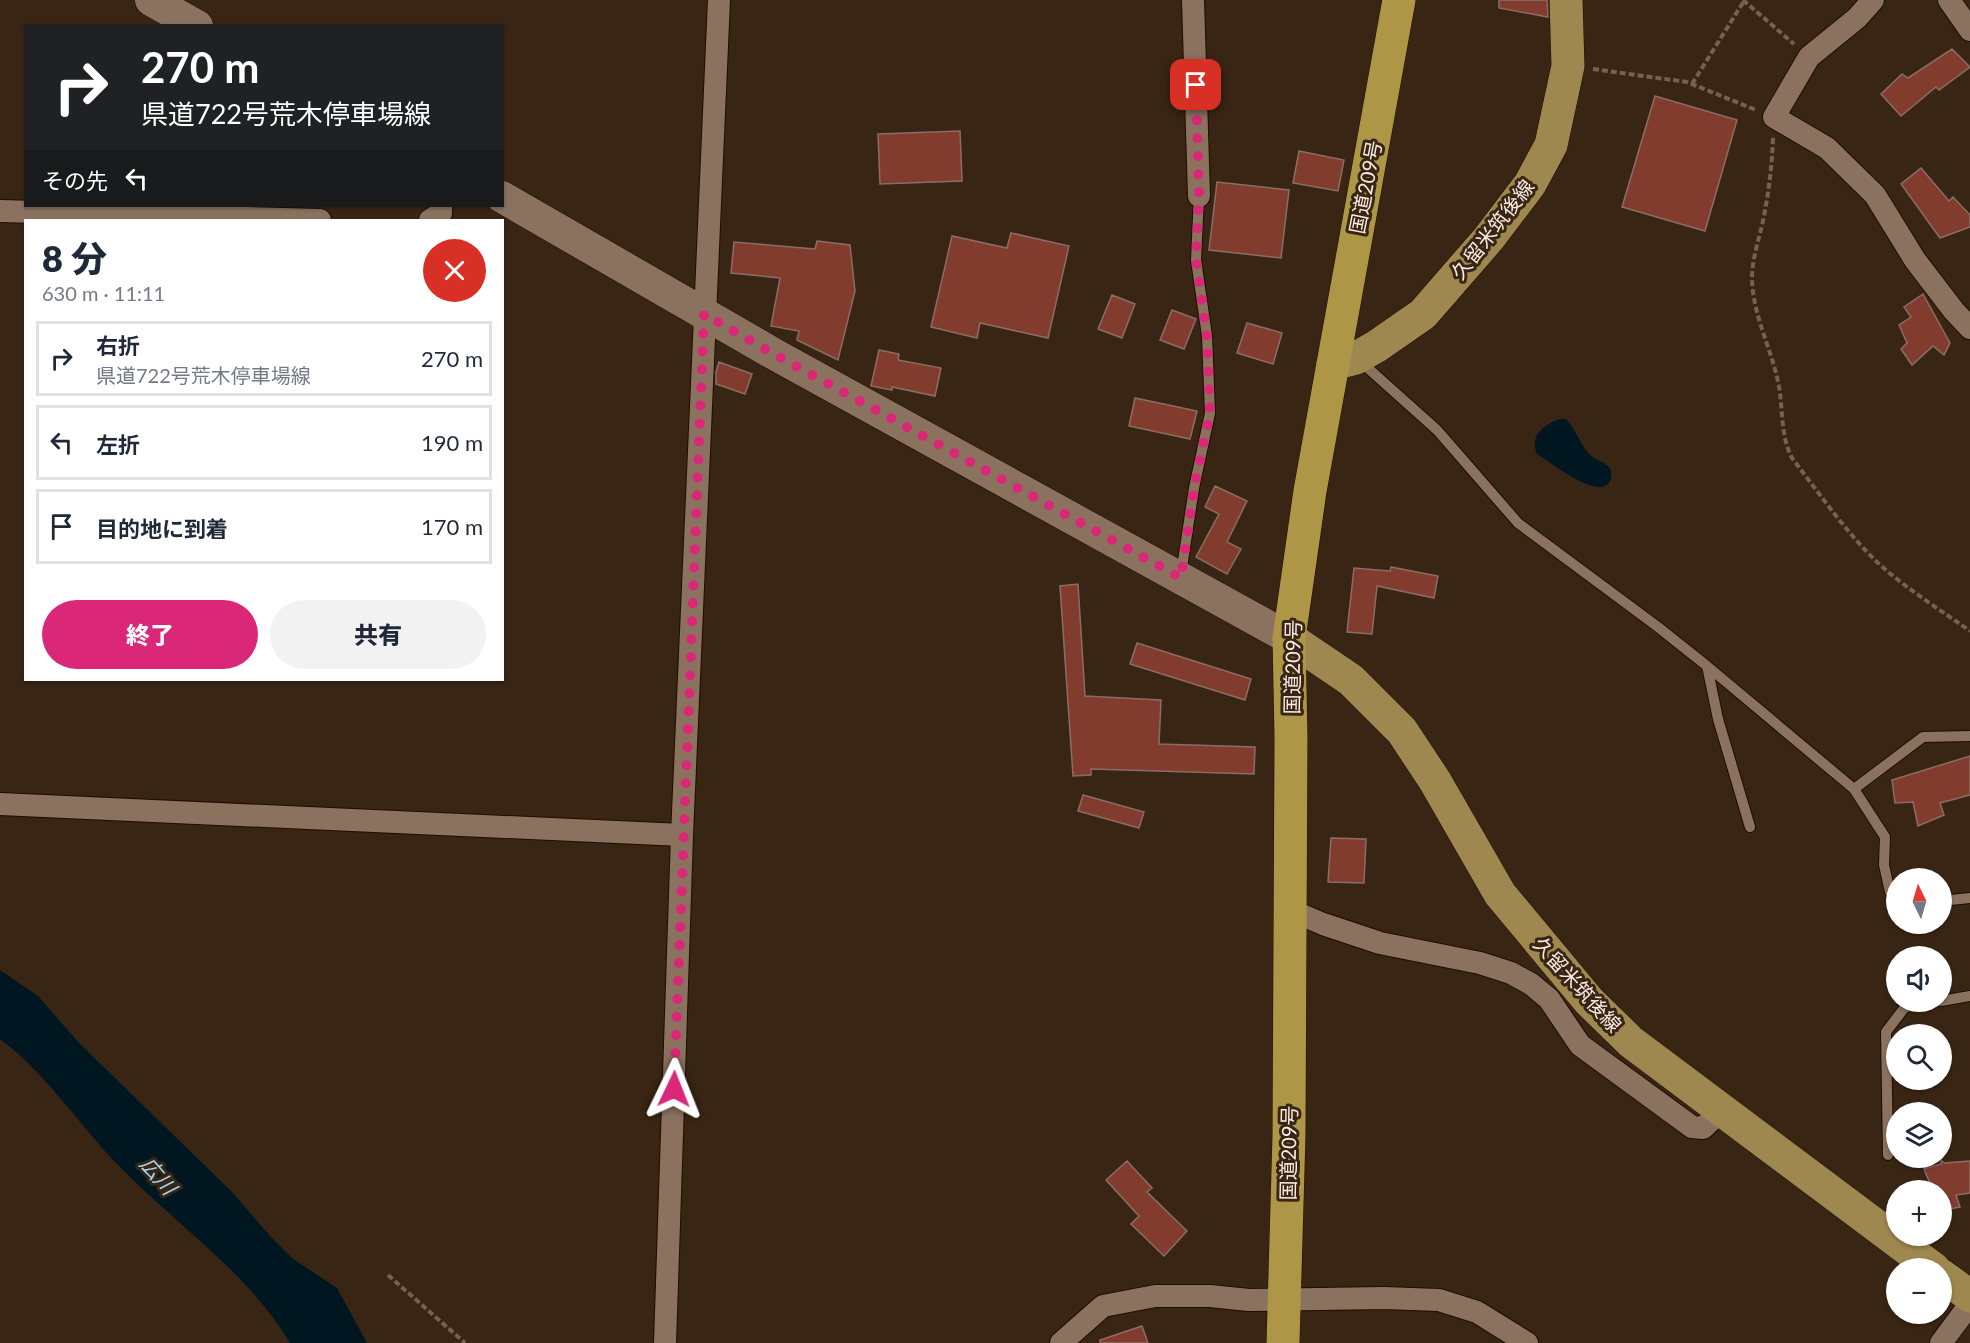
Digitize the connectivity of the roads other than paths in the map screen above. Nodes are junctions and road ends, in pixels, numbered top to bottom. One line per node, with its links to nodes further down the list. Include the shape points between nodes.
1 (151, 0): 8 (main road)
2 (719, 0): 16 (street)
3 (1192, 0): 10 (street)
4 (1400, 0): 18 (highway, 国道209号)
5 (1566, 0): 18 (main road, 久留米筑後線, via 1568,66 1551,144 1530,184 1423,314 1377,346)
6 (1873, 0): 17 (street, via 1809,57 1774,117 1827,148 1875,195 1915,260)
7 (1948, 0): 9 (street)
8 (193, 24)
9 (1970, 30)
10 (1199, 196): 19 (lane, via 1196,260 1207,336 1210,413)
11 (504, 198): 16 (main road)
12 (441, 207): 15 (street, via 441,213)
13 (0, 211): 14 (street)
14 (284, 219)
15 (432, 219)
16 (704, 314): 19 (main road); 26 (street)
17 (1970, 328)
18 (1345, 361): 20 (highway, 国道209号, via 1310,491); 21 (lane, via 1437,430 1518,523)
19 (1181, 578): 20 (main road)
20 (1289, 638): 30 (highway, 国道209号); 35 (main road, 久留米筑後線, via 1351,680 1402,731 1500,894 1589,1001 1631,1042)
21 (1707, 666): 23 (lane); 25 (lane, via 1718,719)
22 (1970, 736): 23 (lane, via 1923,737)
23 (1854, 789): 27 (lane, via 1885,837)
24 (0, 804): 26 (street)
25 (1750, 827)
26 (682, 835): 41 (street)
27 (1886, 875)
28 (1970, 898): 29 (lane)
29 (1952, 900)
30 (1288, 909): 35 (street, via 1380,943 1511,973 1549,999 1580,1045 1692,1126 1703,1128); 39 (highway, 国道209号, via 1289,1135)
31 (1970, 996): 32 (lane)
32 (1952, 999)
33 (1901, 1012): 34 (lane, via 1886,1032)
34 (1887, 1102)
35 (1722, 1110): 36 (main road, 久留米筑後線)
36 (1919, 1258)
37 (1952, 1283): 38 (main road)
38 (1970, 1296)
39 (1284, 1300): 42 (street, via 1155,1296 1103,1306); 43 (highway, 国道209号); 44 (street, via 1439,1300 1477,1312)
40 (1970, 1304): 45 (street)
41 (665, 1343)
42 (1060, 1343)
43 (1283, 1343)
44 (1527, 1343)
45 (1941, 1343)

